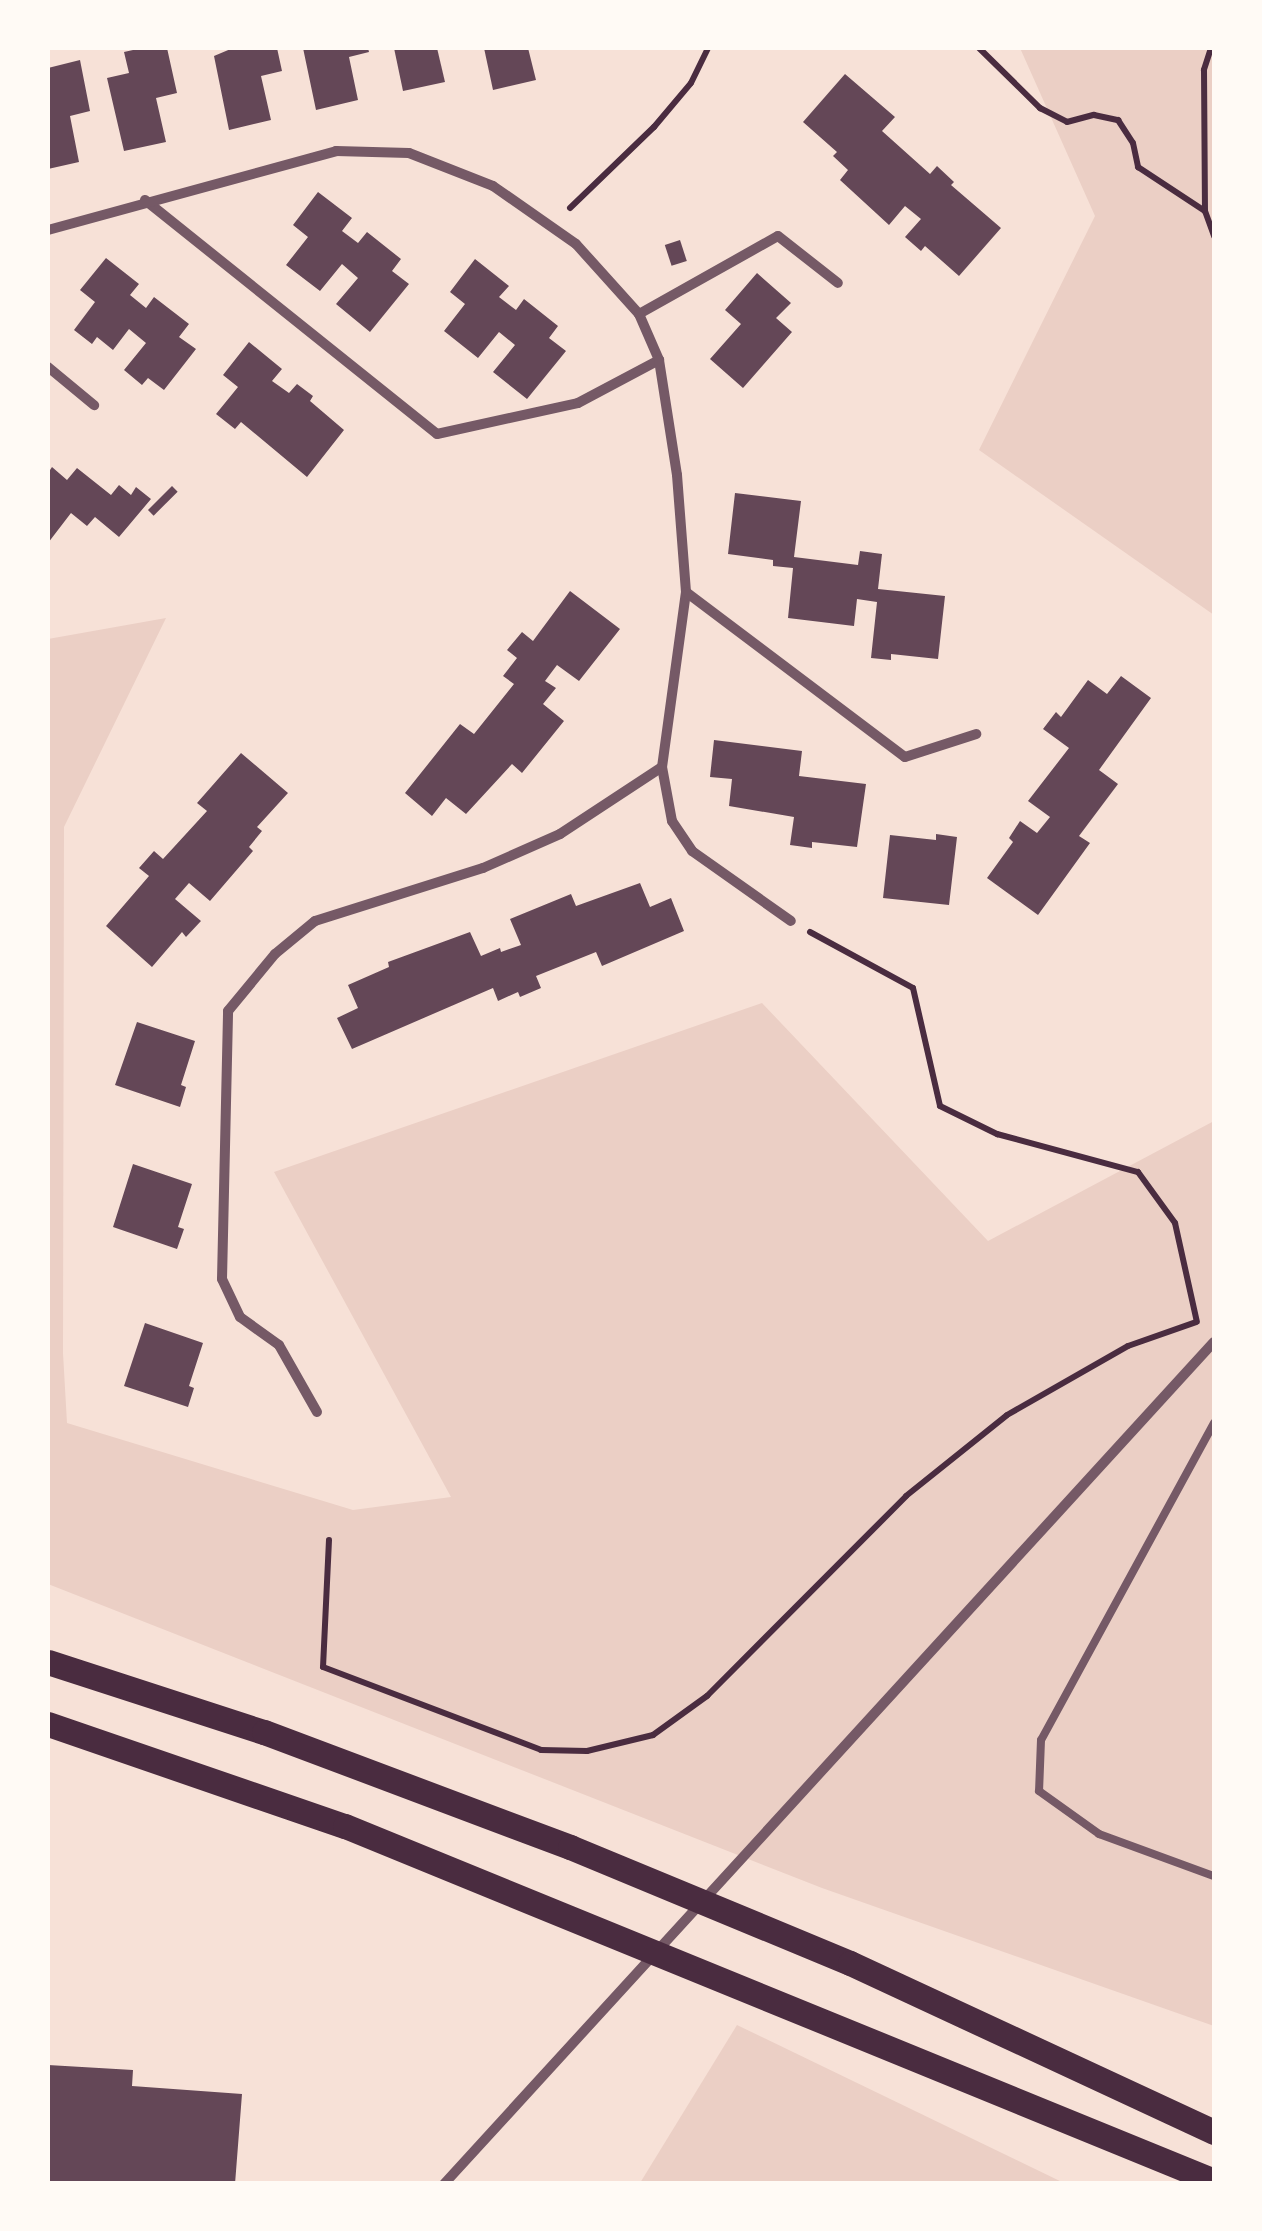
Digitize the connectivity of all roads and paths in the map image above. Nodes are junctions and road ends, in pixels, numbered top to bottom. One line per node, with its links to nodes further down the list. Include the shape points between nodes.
1 (708, 48): 6 (path, via 692,83 654,127)
2 (979, 48): 5 (path, via 1040,108 1067,122 1094,114 1118,120 1138,167)
3 (1211, 48): 5 (path, via 1204,70)
4 (145, 200): 6 (street, via 336,151 409,153 494,186); 7 (street); 11 (street, via 437,434 578,403)
5 (1205, 211): 8 (path)
6 (550, 226): 10 (street, via 576,244)
7 (48, 230)
8 (1214, 236)
9 (838, 283): 10 (street, via 778,236)
10 (639, 314): 11 (street)
11 (659, 360): 14 (street, via 678,476)
12 (48, 367): 13 (street)
13 (94, 405)
14 (686, 592): 15 (street, via 905,757); 16 (street)
15 (976, 734)
16 (662, 766): 17 (street, via 672,821 692,852); 21 (street, via 529,848 314,922 275,954 228,1011 222,1279 240,1317 279,1344)
17 (791, 921): 18 (path, via 913,988 940,1106 997,1134 1138,1172 1175,1223)
18 (1197, 1322): 20 (path); 23 (path, via 1128,1346 1007,1415 906,1496 707,1696 653,1735 587,1751 541,1750 324,1666)
19 (1214, 1342): 20 (street)
20 (1204, 1353): 29 (street)
21 (317, 1412)
22 (1214, 1423): 26 (lane, via 1041,1740 1039,1791 1099,1834)
23 (329, 1540)
24 (48, 1662): 27 (main road, via 264,1732 570,1847 850,1963)
25 (48, 1724): 28 (main road, via 363,1833)
26 (1214, 1876)
27 (1214, 2132)
28 (1214, 2181)
29 (444, 2184)

